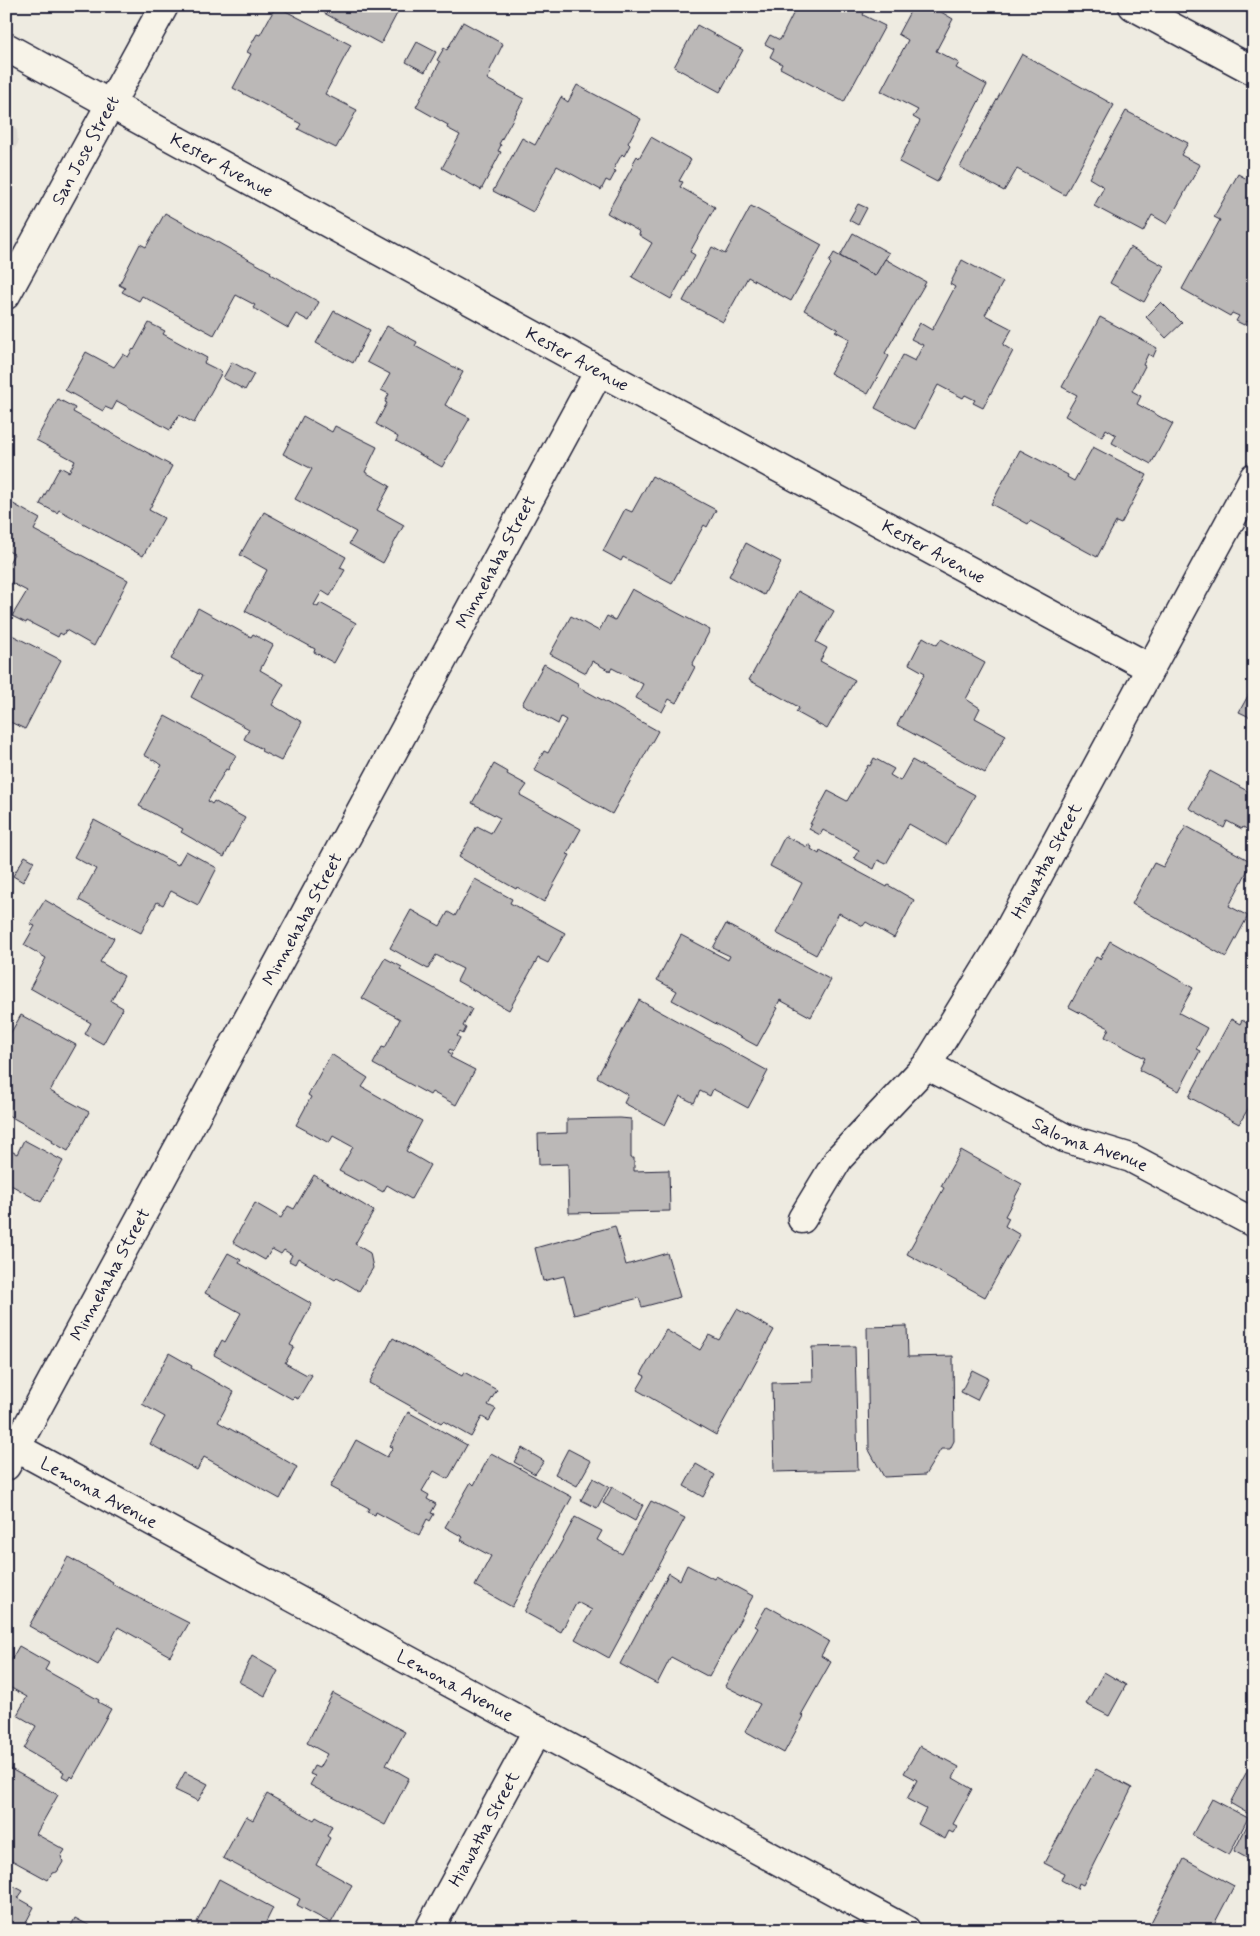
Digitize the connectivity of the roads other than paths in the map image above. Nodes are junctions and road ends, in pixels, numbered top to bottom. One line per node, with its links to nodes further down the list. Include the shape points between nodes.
1 (164, 6): 5 (street, San Jose Street)
2 (1133, 6): 4 (street)
3 (6, 47): 5 (street, Kester Avenue)
4 (1254, 71)
5 (111, 103): 6 (street, San Jose Street); 7 (street, Kester Avenue)
6 (6, 295)
7 (599, 371): 9 (street, Kester Avenue); 13 (street, Minnehaha Street)
8 (1254, 477): 9 (street, Hiawatha Street)
9 (1150, 668): 10 (street, Hiawatha Street, via 1000,946)
10 (927, 1065): 11 (street, Hiawatha Street, via 839,1158); 12 (street, Saloma Avenue, via 1065,1138 1131,1158)
11 (802, 1219)
12 (1254, 1223)
13 (10, 1452): 14 (street, Lemona Avenue)
14 (538, 1729): 15 (street, Hiawatha Street); 16 (street, Lemona Avenue)
15 (429, 1930)
16 (906, 1930)

